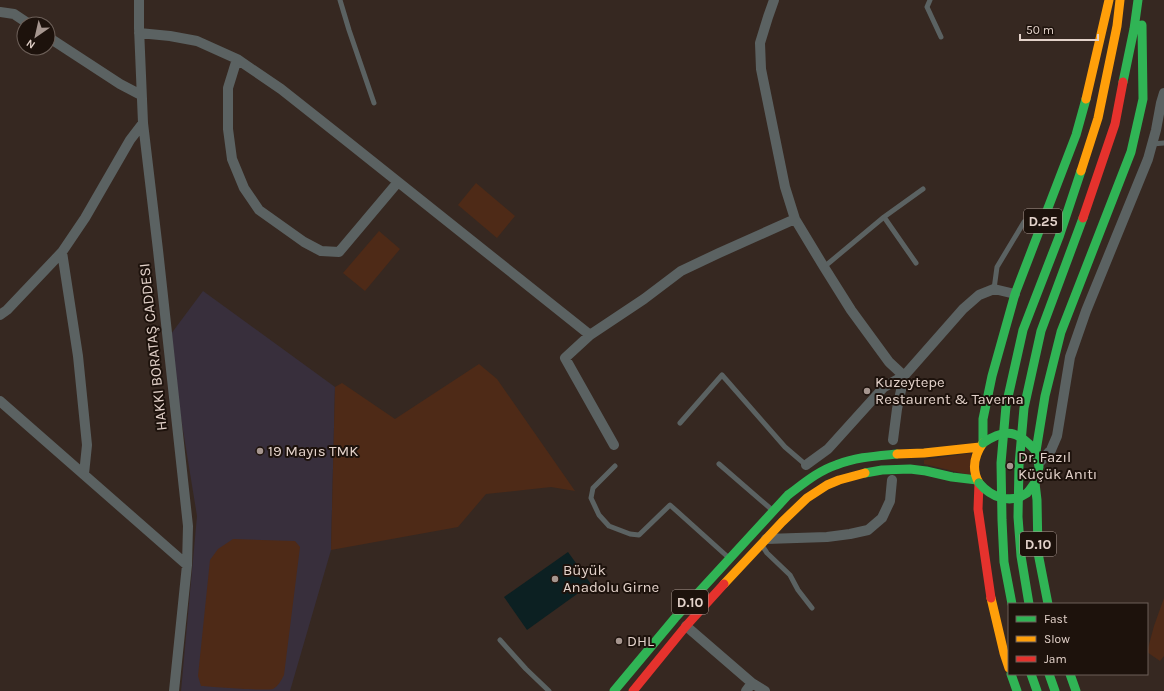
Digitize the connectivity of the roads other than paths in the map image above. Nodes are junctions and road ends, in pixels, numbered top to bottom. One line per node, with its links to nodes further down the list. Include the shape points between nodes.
1 (139, 0): 11 (street)
2 (340, 0): 17 (lane)
3 (774, 0): 24 (street, via 760,43 760,69 785,187)
4 (930, 0): 12 (lane, via 927,7)
5 (1109, 0): 30 (main road, D.25, via 1076,135)
6 (1120, 0): 52 (main road, D.25, via 1118,26 1098,118 1023,330 1007,398 1001,463 1002,520 1004,562)
7 (1138, 0): 53 (main road, D.25, via 1115,124 1041,331 1024,408 1018,517)
8 (1142, 0): 39 (main road, via 1143,99 1131,152 1061,332 1045,396)
9 (0, 12): 10 (street)
10 (17, 16)
11 (139, 33): 14 (street, via 198,41); 16 (street)
12 (941, 37)
13 (56, 42): 16 (street)
14 (237, 59): 21 (street, via 281,89); 21 (street, via 228,88 228,129 232,160 244,188 259,210 321,251 339,252)
15 (1164, 93): 20 (street)
16 (141, 95): 18 (street)
17 (374, 103)
18 (143, 123): 26 (street); 51 (street, via 188,526)
19 (1164, 143): 20 (lane)
20 (1152, 144): 40 (street, via 1070,357 1057,436 1051,450)
21 (398, 182): 32 (street)
22 (923, 189): 23 (lane)
23 (884, 217): 27 (lane); 28 (lane)
24 (795, 219): 28 (street); 32 (street, via 681,271)
25 (1024, 222): 29 (lane, via 997,267)
26 (62, 252): 31 (street); 44 (street, via 78,356 87,445)
27 (916, 263)
28 (824, 267): 33 (street, via 889,362)
29 (994, 289): 30 (street); 33 (street, via 979,295 963,309)
30 (1015, 294): 38 (main road, D.25, via 992,376 983,419)
31 (0, 315)
32 (590, 335): 37 (street, via 565,358)
33 (904, 376): 36 (street); 42 (street, via 884,387 828,448)
34 (0, 401): 44 (street)
35 (680, 423): 42 (lane, via 722,375 785,447)
36 (893, 440)
37 (614, 445)
38 (981, 445): 39 (main road, D.10, bridge, via 993,436 1005,433 1018,435); 46 (main road, via 975,458 974,469); 48 (main road, D.10, via 924,453 868,456 834,466 810,479)
39 (1036, 451): 40 (main road, D.10)
40 (1039, 463): 47 (main road, D.10)
41 (719, 464): 48 (lane)
42 (806, 465)
43 (615, 466): 50 (lane, via 593,488 591,498 599,515 609,526 639,535 670,505)
44 (84, 474): 51 (street)
45 (892, 480): 49 (street, via 890,501 882,518 868,530 826,537)
46 (978, 482): 47 (main road, bridge, via 993,496 1005,499 1017,498); 49 (main road, D.10, via 922,470 871,471 840,479 816,491 796,507); 58 (main road, via 978,509 990,594)
47 (1035, 483): 54 (main road, D.10, via 1038,554)
48 (773, 512): 50 (main road, D.10)
49 (764, 542): 55 (lane, via 767,553 790,575); 56 (main road, D.10)
50 (729, 559): 66 (main road, D.10, via 674,618)
51 (187, 565): 64 (street)
52 (1012, 603)
53 (1029, 603)
54 (1048, 603)
55 (812, 608)
56 (686, 626): 63 (street); 67 (main road, D.10)
57 (500, 640): 65 (lane)
58 (1008, 665)
59 (1011, 675): 70 (main road)
60 (1031, 675): 71 (main road)
61 (1049, 675): 72 (main road)
62 (1070, 675): 73 (main road)
63 (752, 683): 68 (street); 69 (street)
64 (174, 691)
65 (549, 691)
66 (614, 691)
67 (633, 691)
68 (746, 691)
69 (765, 691)
70 (1017, 691)
71 (1037, 691)
72 (1056, 691)
73 (1076, 691)

